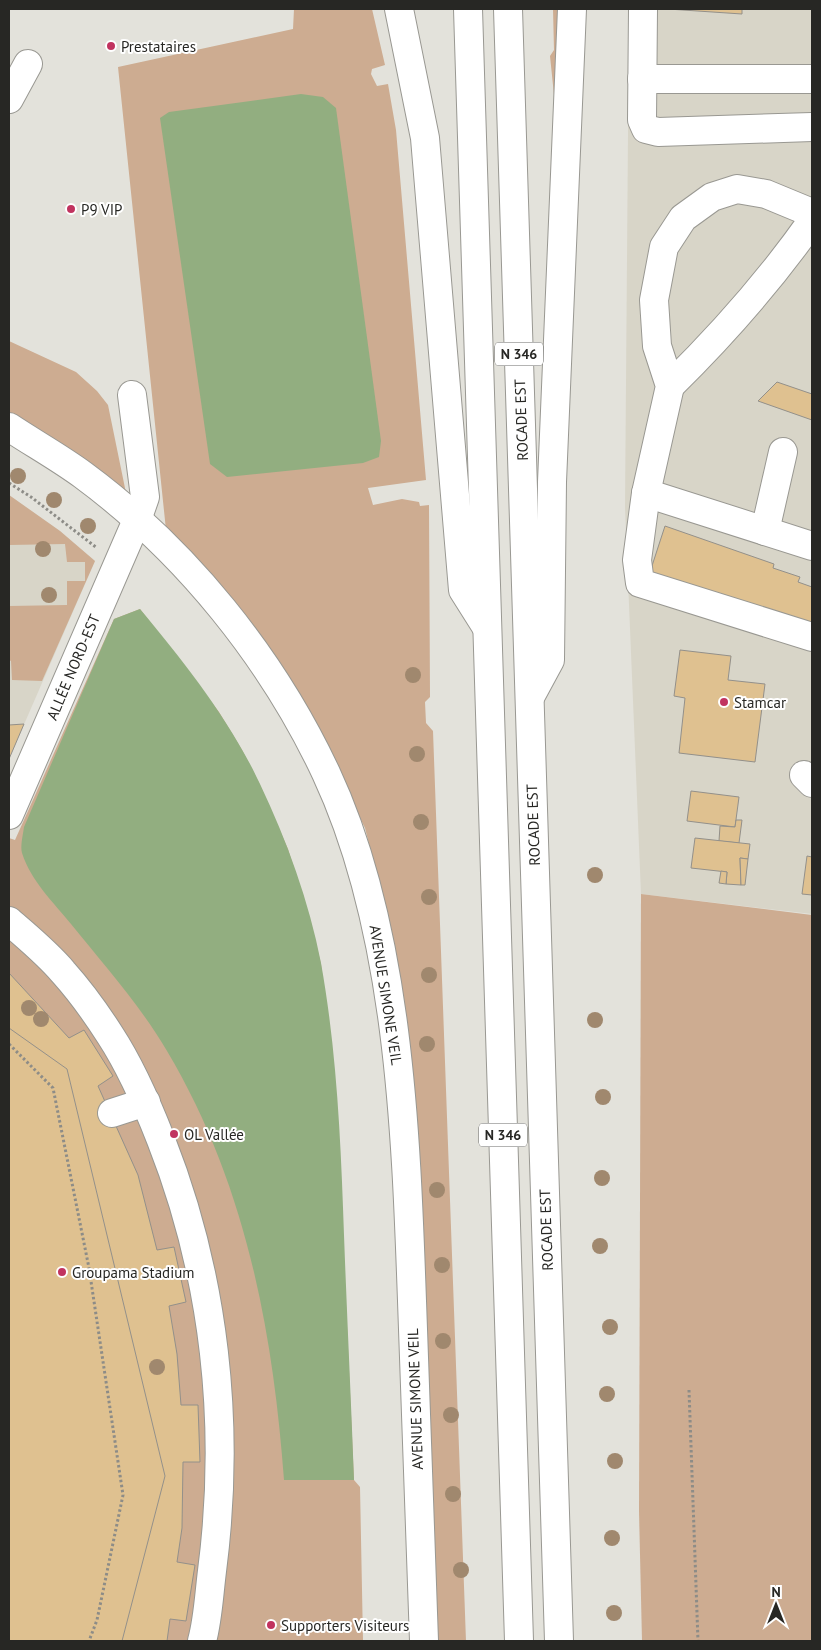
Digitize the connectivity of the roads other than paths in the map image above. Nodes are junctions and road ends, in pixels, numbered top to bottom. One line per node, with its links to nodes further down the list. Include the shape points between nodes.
1 (399, 9): 21 (main road, via 425,138 463,590)
2 (468, 9): 21 (main road, N 346)
3 (508, 9): 23 (main road, ROCADE EST / N 346)
4 (572, 9): 23 (main road, via 552,482 550,660)
5 (643, 9): 7 (main road)
6 (28, 64): 9 (main road)
7 (642, 80): 8 (main road); 10 (main road, via 642,120 646,129 658,132)
8 (812, 80)
9 (9, 99)
10 (812, 128)
11 (812, 213): 13 (main road, via 766,194 737,189 712,197 683,218 664,247 654,300 657,346)
12 (812, 221): 13 (main road, via 771,278 722,335)
13 (670, 386): 17 (main road)
14 (132, 396): 19 (main road, ALLÉE NORD-EST, via 145,497)
15 (9, 427): 19 (main road, AVENUE SIMONE VEIL, via 82,474)
16 (783, 452): 18 (main road)
17 (646, 493): 18 (main road); 22 (main road, via 637,560 640,583)
18 (764, 530): 20 (main road)
19 (132, 531): 24 (main road, ALLÉE NORD-EST); 29 (main road, AVENUE SIMONE VEIL, via 196,578 249,643 288,702 330,783 357,855 380,938 398,1079 409,1228)
20 (812, 546)
21 (488, 629): 30 (main road, N 346)
22 (812, 637)
23 (530, 699): 31 (main road, ROCADE EST / N 346)
24 (9, 815)
25 (9, 921): 26 (main road, via 63,971 110,1035)
26 (146, 1102): 27 (main road); 28 (main road, via 174,1173 191,1229 206,1295 217,1369 220,1456 216,1533)
27 (112, 1113)
28 (202, 1641)
29 (424, 1641)
30 (519, 1641)
31 (558, 1641)

